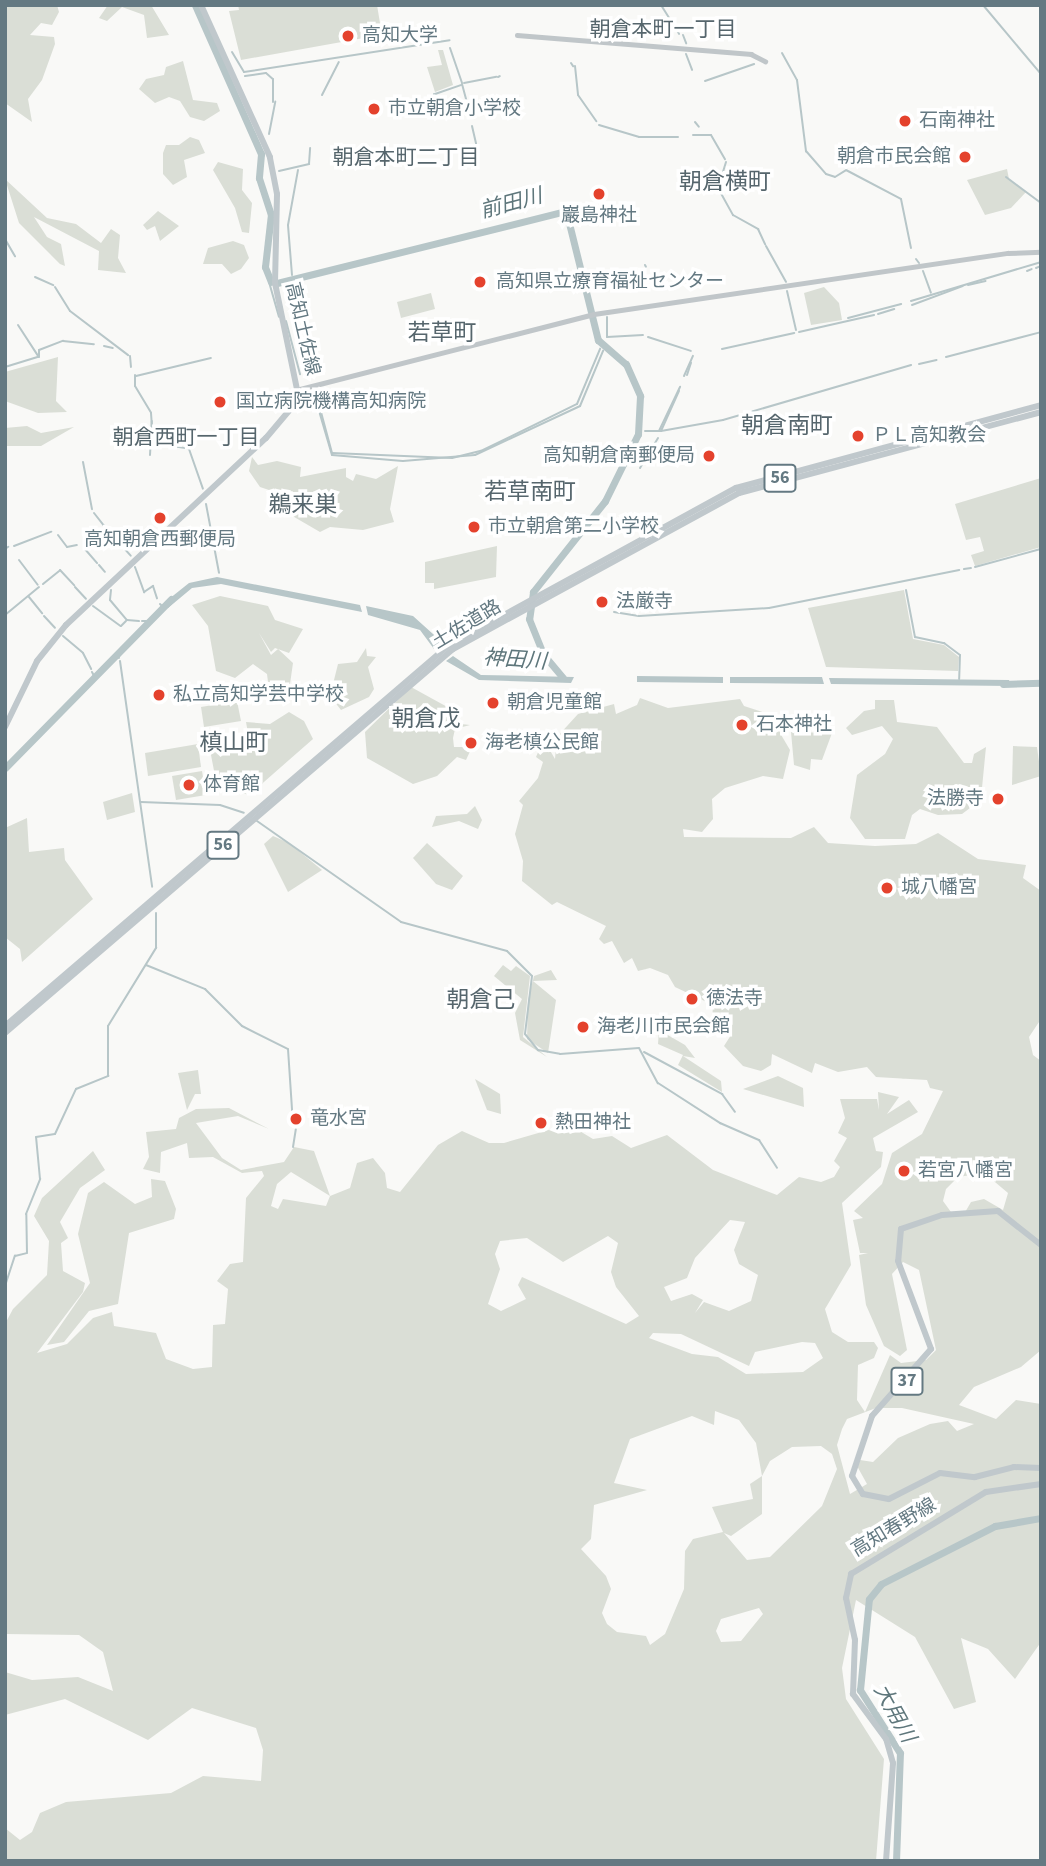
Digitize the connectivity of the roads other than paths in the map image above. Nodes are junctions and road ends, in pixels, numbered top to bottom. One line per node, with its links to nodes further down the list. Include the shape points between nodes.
1 (201, 5): 5 (main road, 高知土佐線, via 268,149 276,194 275,283)
2 (517, 35): 3 (street, via 751,54)
3 (765, 61)
4 (1041, 252): 5 (street, via 1007,253 591,315)
5 (300, 389): 10 (main road, 高知土佐線, via 292,412 51,641)
6 (1041, 405): 8 (main road, 土佐道路 / 56, via 746,484)
7 (1041, 412): 8 (main road, 土佐道路 / 56, via 748,489)
8 (542, 596): 9 (main road, 土佐道路 / 56)
9 (439, 656): 11 (main road, 土佐道路 / 56); 12 (main road, 土佐道路 / 56)
10 (5, 727)
11 (5, 1026)
12 (5, 1033)
13 (1041, 1245): 14 (main road, 高知春野線 / 37, via 998,1211 942,1215 901,1229 898,1261 931,1349 872,1416 852,1476 863,1494 889,1499 940,1473 975,1476)
14 (1041, 1468)
15 (1041, 1484): 16 (main road, 高知春野線, via 986,1492 864,1563 848,1581 846,1606 856,1645 853,1694 892,1755)
16 (886, 1861)

